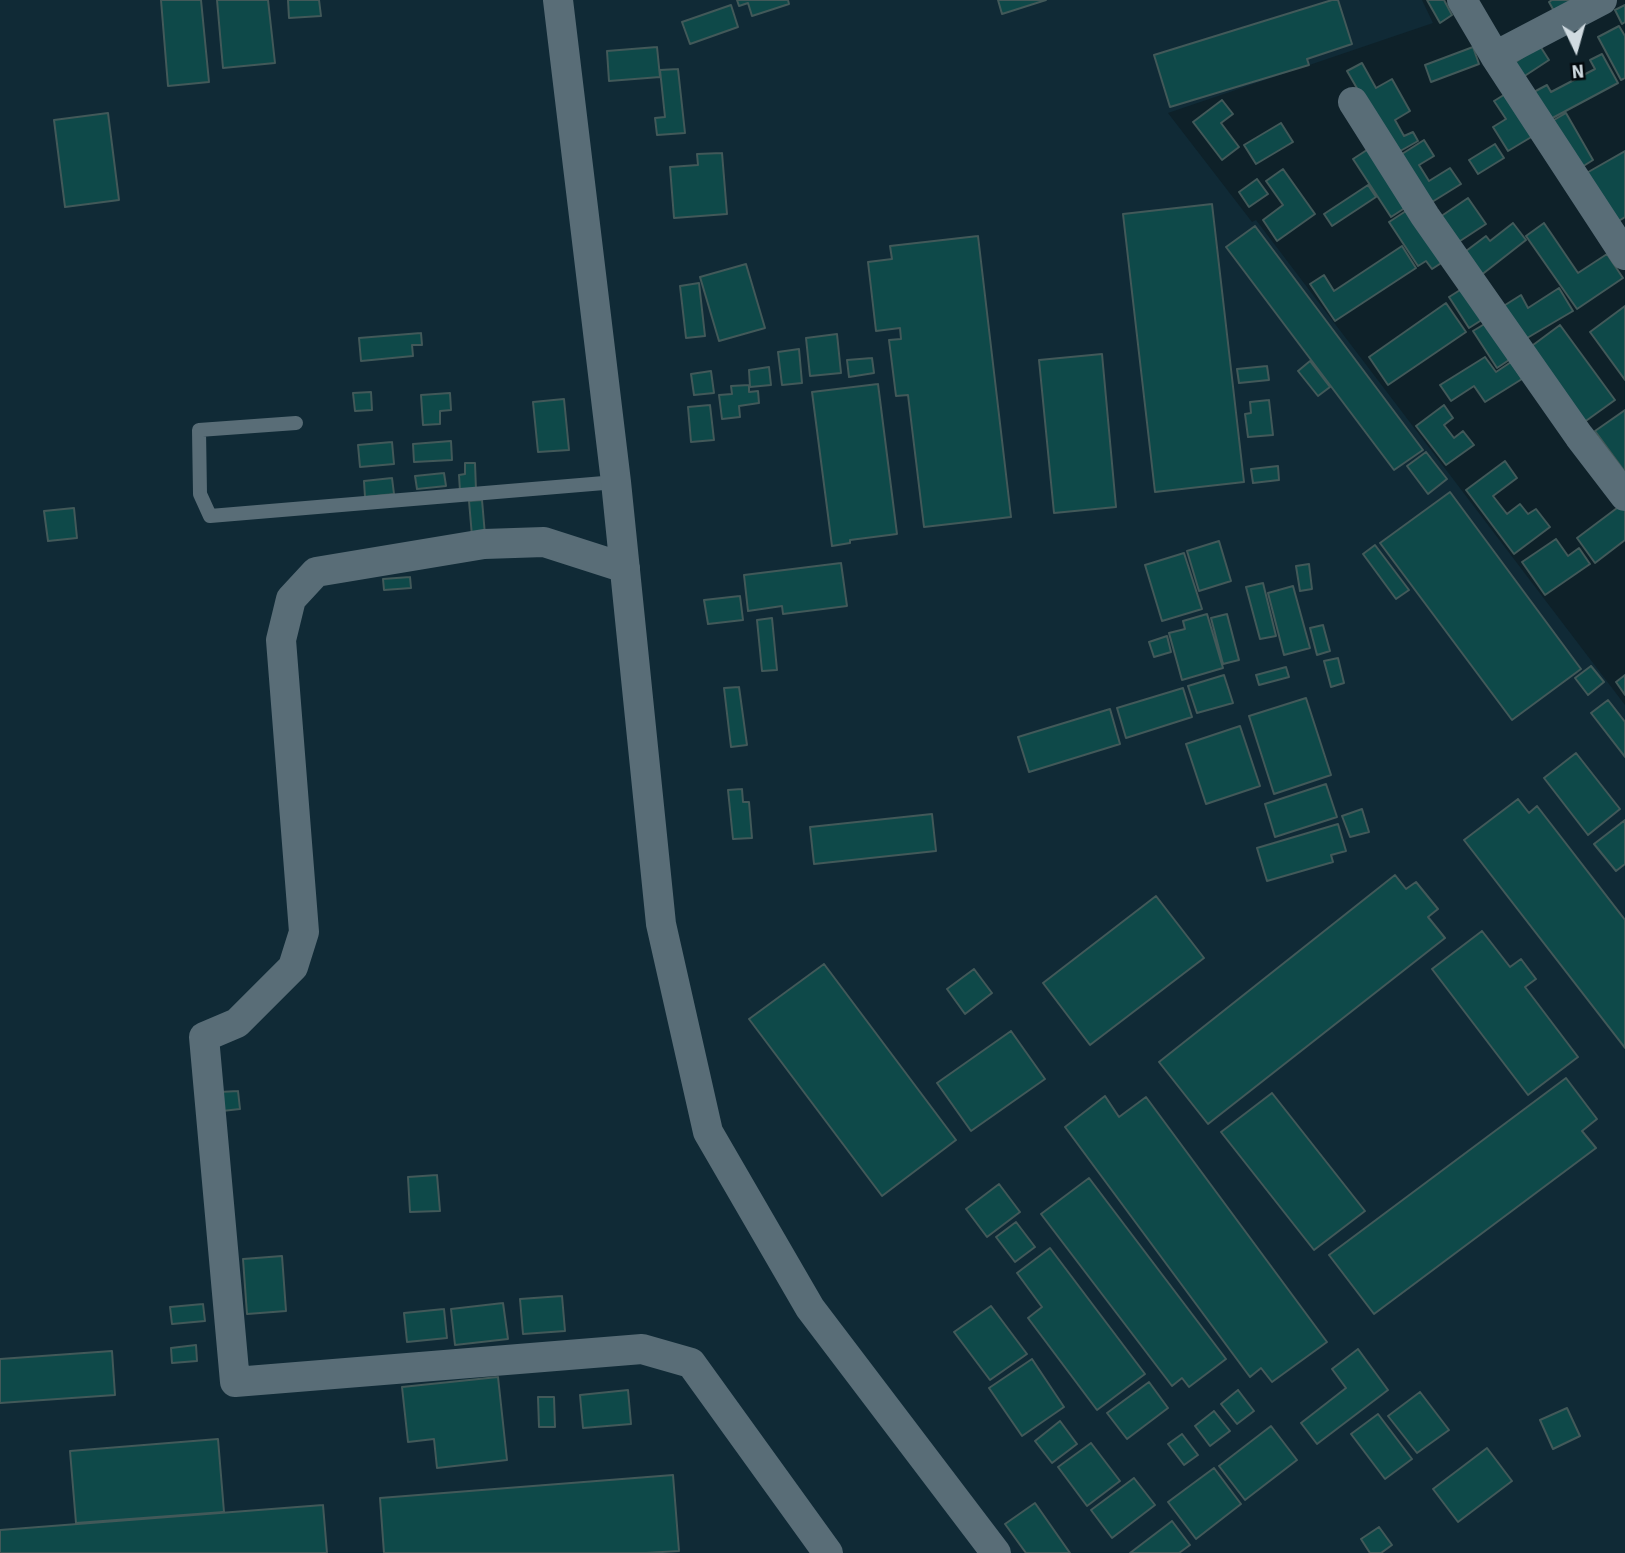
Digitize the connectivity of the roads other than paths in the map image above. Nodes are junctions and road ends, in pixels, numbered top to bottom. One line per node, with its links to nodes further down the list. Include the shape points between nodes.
1 (558, 0): 8 (street)
2 (1462, 0): 4 (street)
3 (1602, 0): 4 (street)
4 (1495, 55): 6 (street)
5 (1353, 102): 9 (street, via 1425,216)
6 (1625, 255)
7 (296, 423): 8 (lane, via 199,430 200,494 210,516)
8 (616, 482): 10 (street)
9 (1625, 496)
10 (625, 568): 11 (street, via 544,542 484,544 316,572 291,599 281,640 304,932 293,967 237,1023 204,1037 235,1382 642,1349 691,1363); 12 (street, via 661,924 708,1132 810,1308)
11 (828, 1553)
12 (996, 1553)

